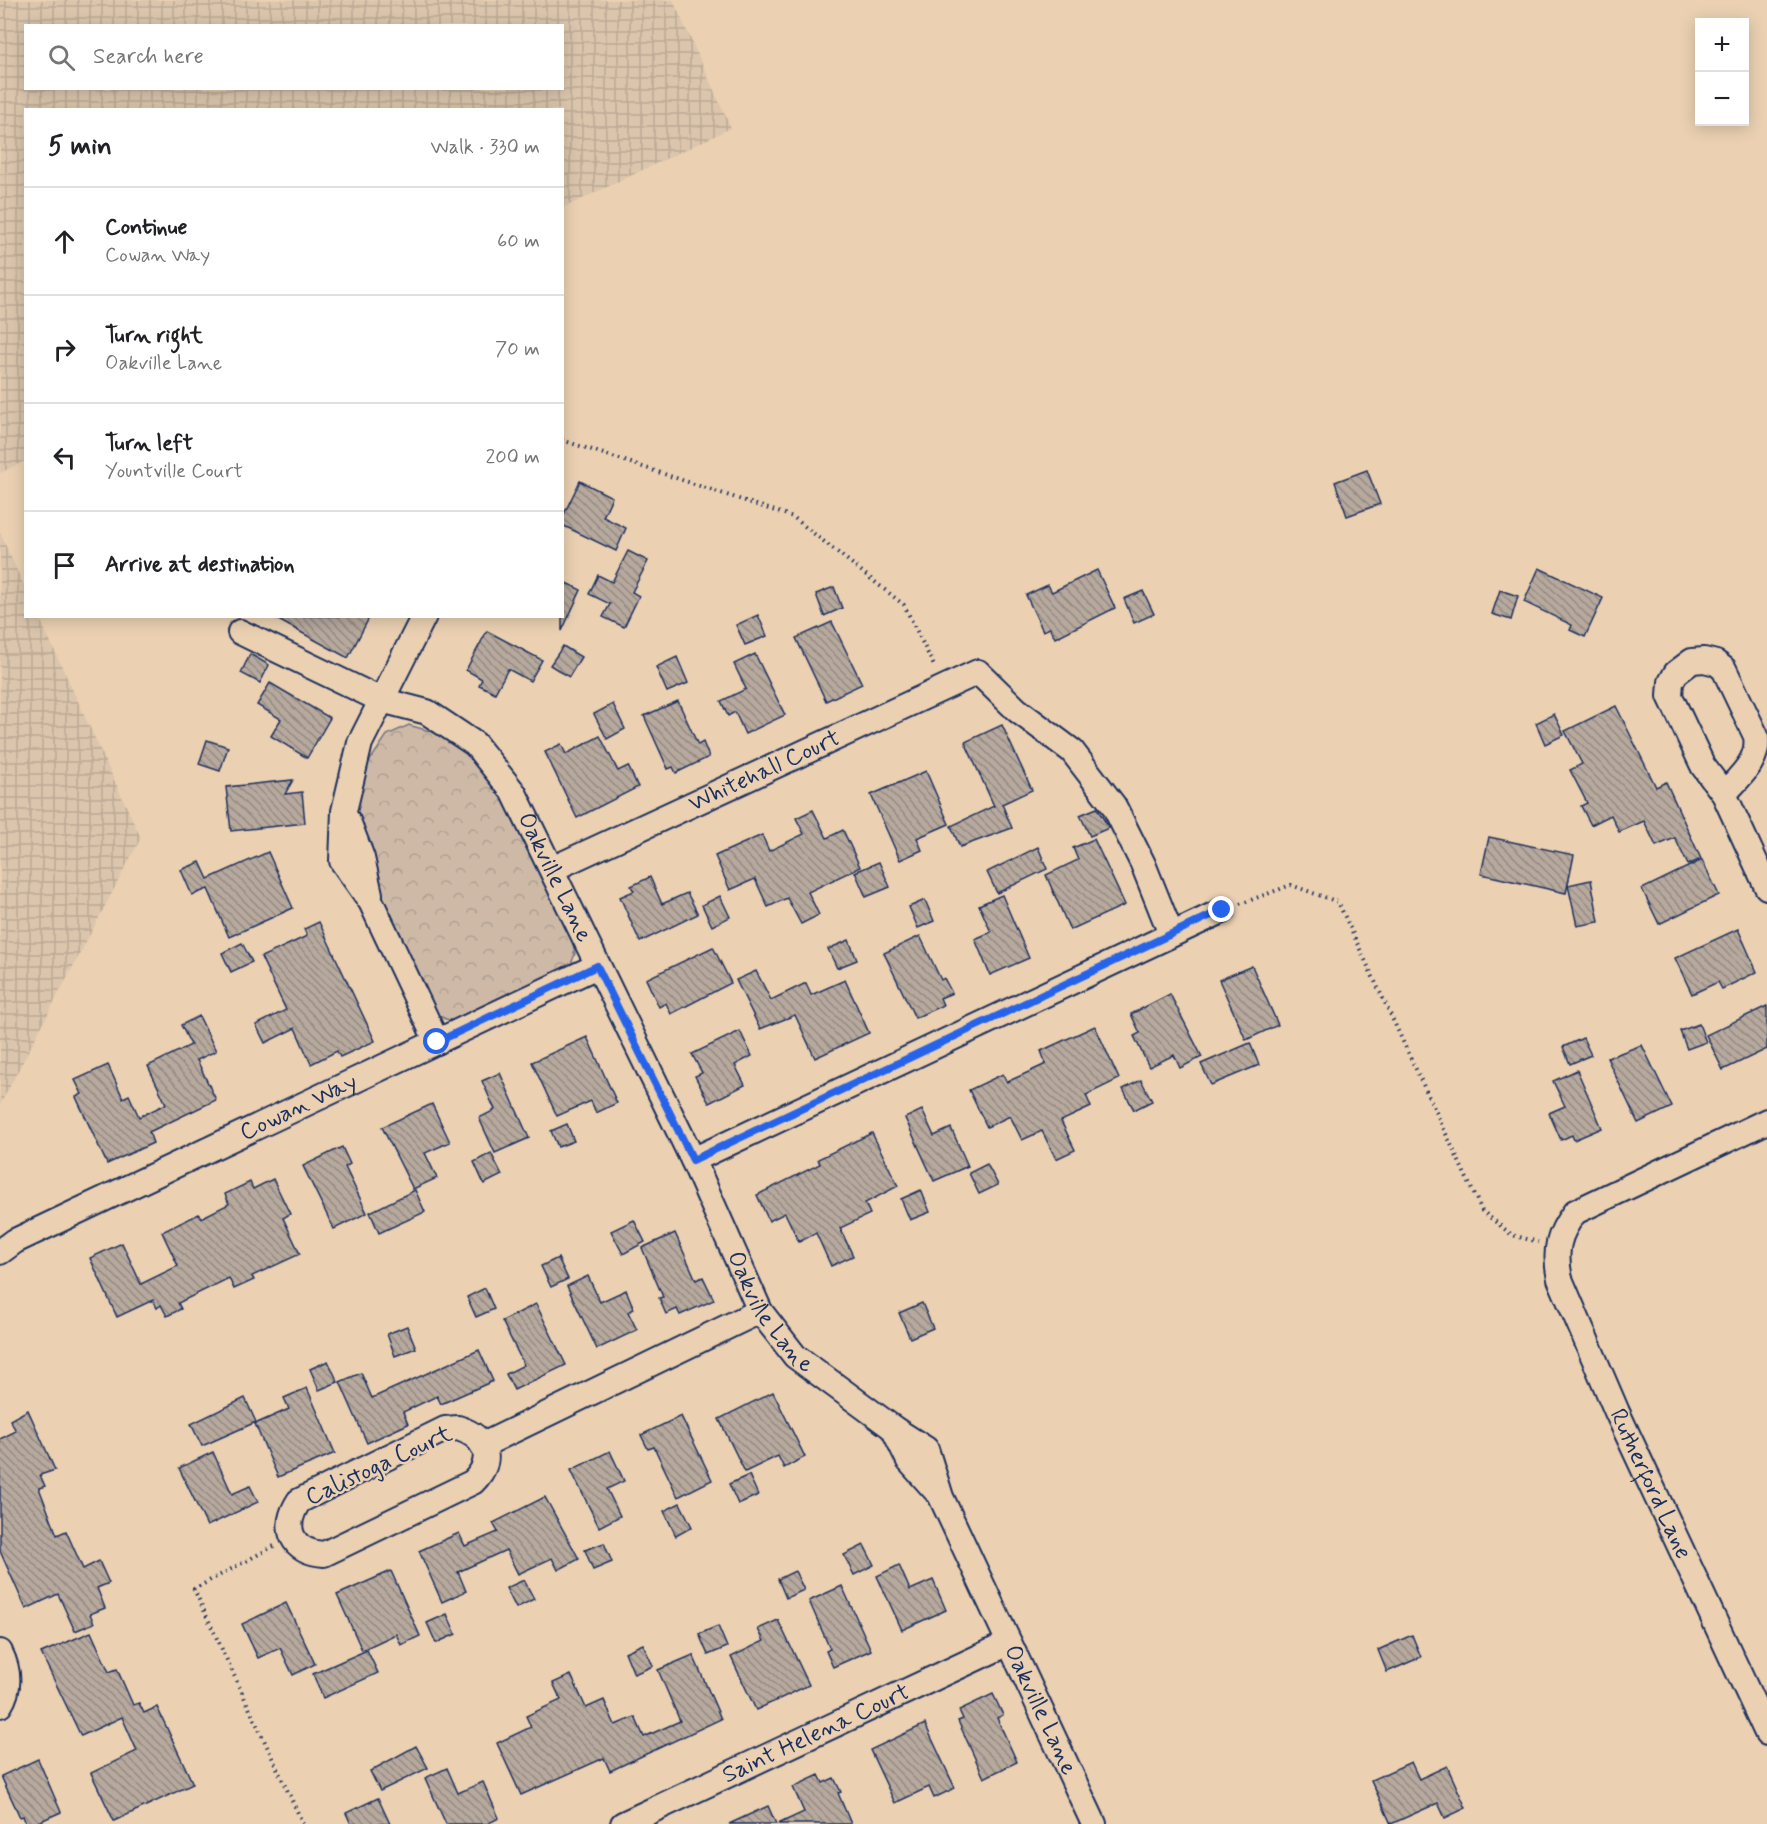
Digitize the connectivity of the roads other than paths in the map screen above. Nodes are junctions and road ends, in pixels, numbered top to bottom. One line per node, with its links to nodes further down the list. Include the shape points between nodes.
1 (423, 618): 3 (street)
2 (240, 632): 3 (street, Oakville Lane)
3 (381, 700): 5 (street, Oakville Lane, via 427,712 476,744 514,794); 10 (street, via 360,743 344,811 342,861 371,902)
4 (1724, 794): 4 (street, via 1754,758 1758,748 1756,736 1724,669 1716,663 1692,661 1676,673 1670,696 1703,766); 6 (street)
5 (552, 869): 8 (street, Whitehall Court, via 978,672 1017,710 1072,751 1114,806); 9 (street, Oakville Lane)
6 (1767, 887)
7 (1222, 910): 8 (street)
8 (1171, 934): 12 (street)
9 (597, 966): 10 (street, Cowan Way); 12 (street, Oakville Lane)
10 (437, 1042): 13 (street, Cowan Way, via 15,1240)
11 (1767, 1121): 19 (street, Rutherford Lane, via 1575,1212 1559,1238 1560,1279)
12 (693, 1160): 14 (street, Oakville Lane)
13 (0, 1252)
14 (760, 1311): 15 (street, Calistoga Court); 16 (street, Oakville Lane, via 795,1356 926,1449 941,1497)
15 (483, 1444): 15 (street, Calistoga Court, via 485,1463 474,1482 333,1551 310,1553 292,1536 292,1511 307,1496 445,1429 472,1432)
16 (1009, 1643): 20 (street, Saint Helena Court); 21 (street, Oakville Lane)
17 (0, 1652): 18 (street, via 8,1683)
18 (0, 1705)
19 (1767, 1733)
20 (623, 1824)
21 (1094, 1824)

